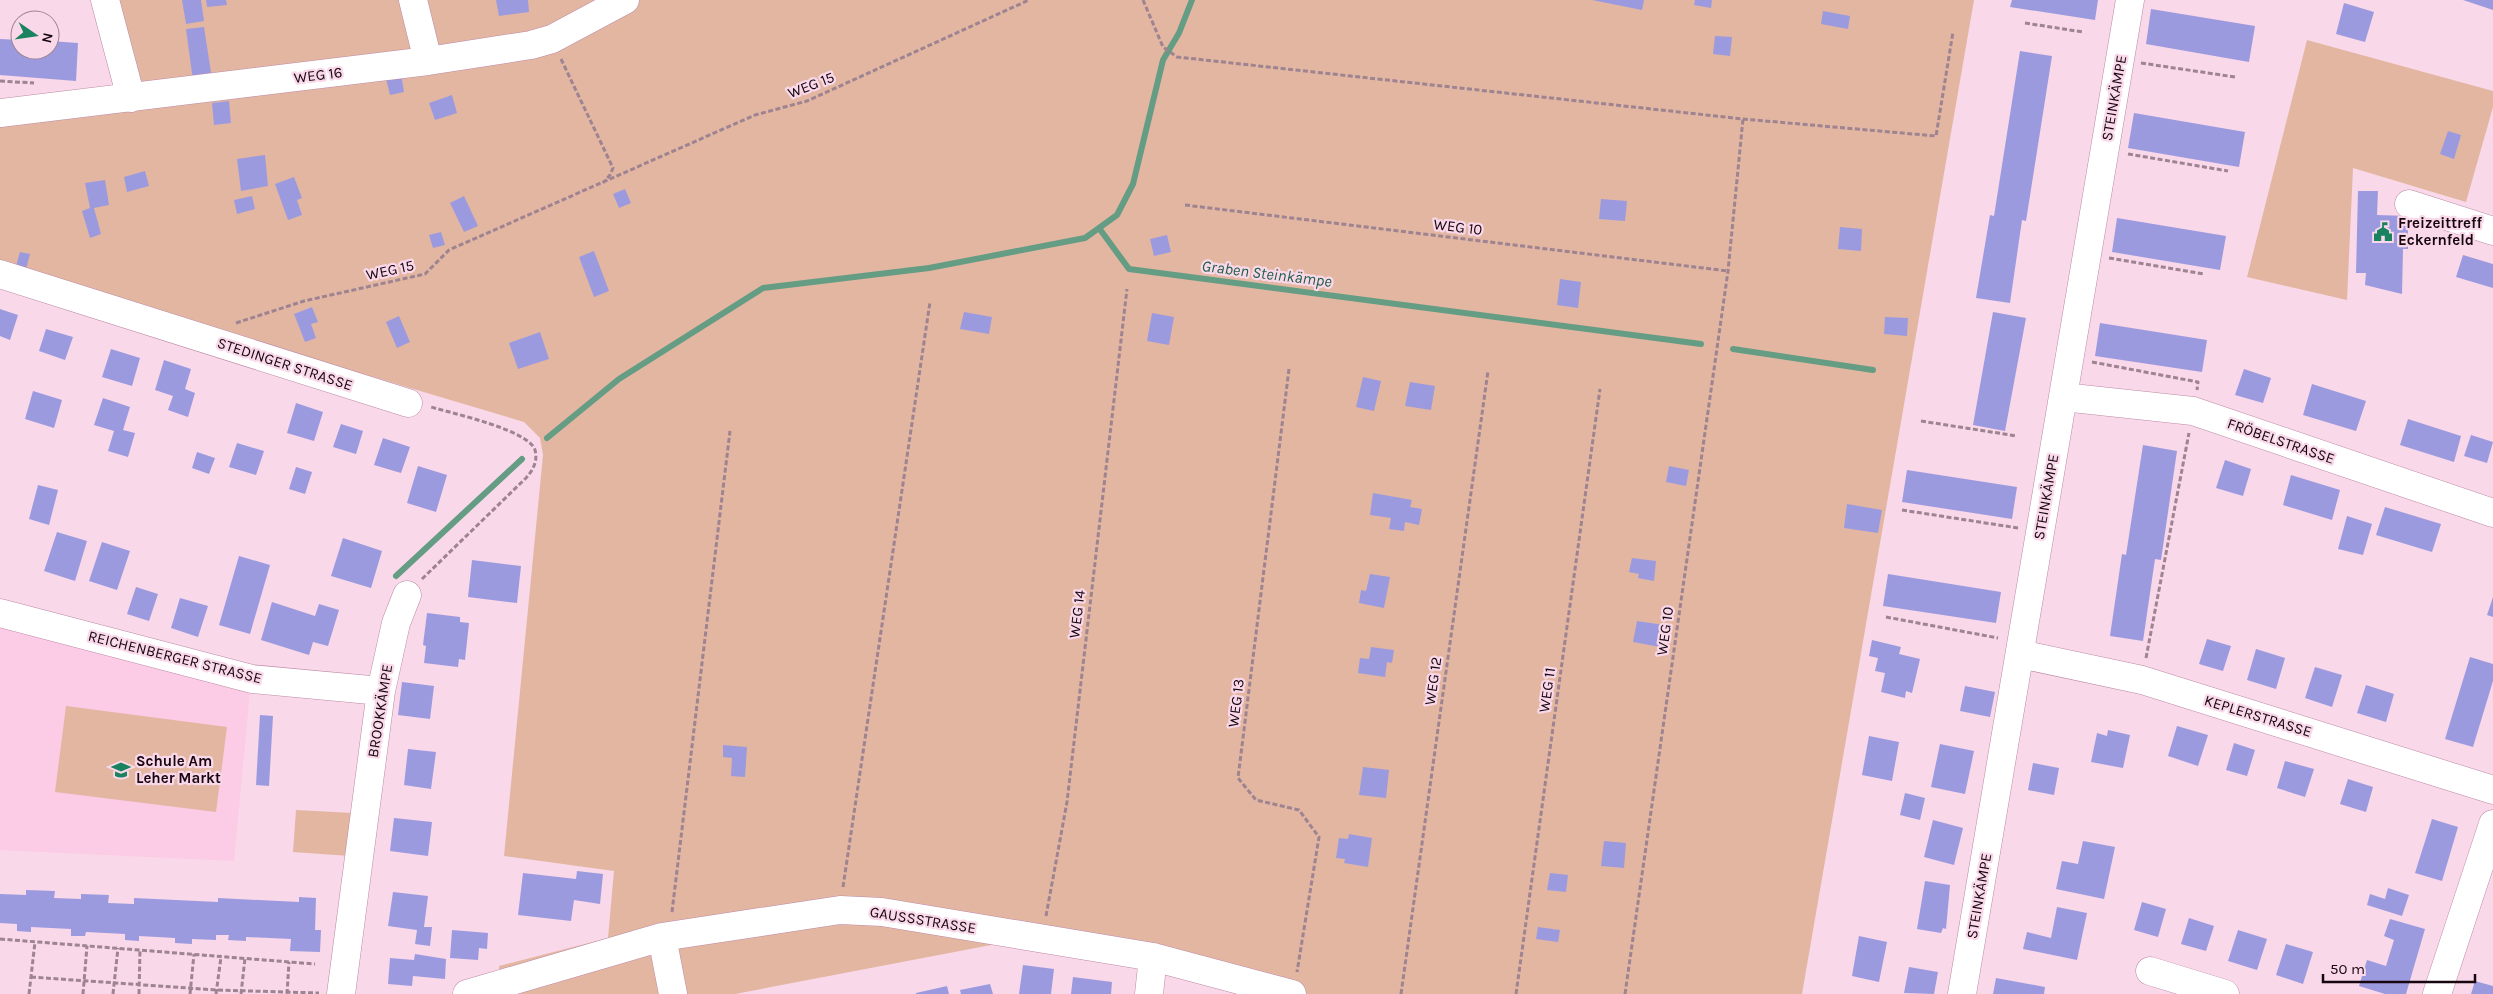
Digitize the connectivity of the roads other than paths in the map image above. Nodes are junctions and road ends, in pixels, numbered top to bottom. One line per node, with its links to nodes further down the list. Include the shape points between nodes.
1 (105, 0): 6 (street)
2 (413, 0): 5 (street)
3 (625, 0): 5 (street, WEG 16, via 552,39)
4 (2130, 0): 11 (street, STEINKÄMPE)
5 (428, 62): 6 (street, WEG 16)
6 (131, 98): 7 (street, WEG 16)
7 (0, 113)
8 (2409, 204): 9 (street)
9 (2493, 231)
10 (0, 274): 12 (street, STEDINGER STRASSE)
11 (2063, 397): 13 (street, FRÖBELSTRASSE, via 2193,412); 16 (street, STEINKÄMPE)
12 (408, 403)
13 (2493, 513)
14 (407, 595): 17 (street, BROOKKÄMPE, via 396,623)
15 (0, 613): 17 (street, REICHENBERGER STRASSE, via 252,679)
16 (2020, 648): 18 (street, KEPLERSTRASSE, via 2142,680); 28 (street, STEINKÄMPE)
17 (381, 691): 24 (street, BROOKKÄMPE)
18 (2493, 790)
19 (2493, 824): 30 (street)
20 (666, 937): 21 (street, GAUSSSTRASSE, via 840,910 882,912); 25 (street, GAUSSSTRASSE); 26 (street)
21 (1153, 957): 23 (street, GAUSSSTRASSE); 27 (street)
22 (2150, 971): 29 (street)
23 (1294, 984)
24 (342, 994)
25 (466, 994)
26 (673, 994)
27 (1149, 994)
28 (1962, 994)
29 (2225, 994)
30 (2437, 994)

